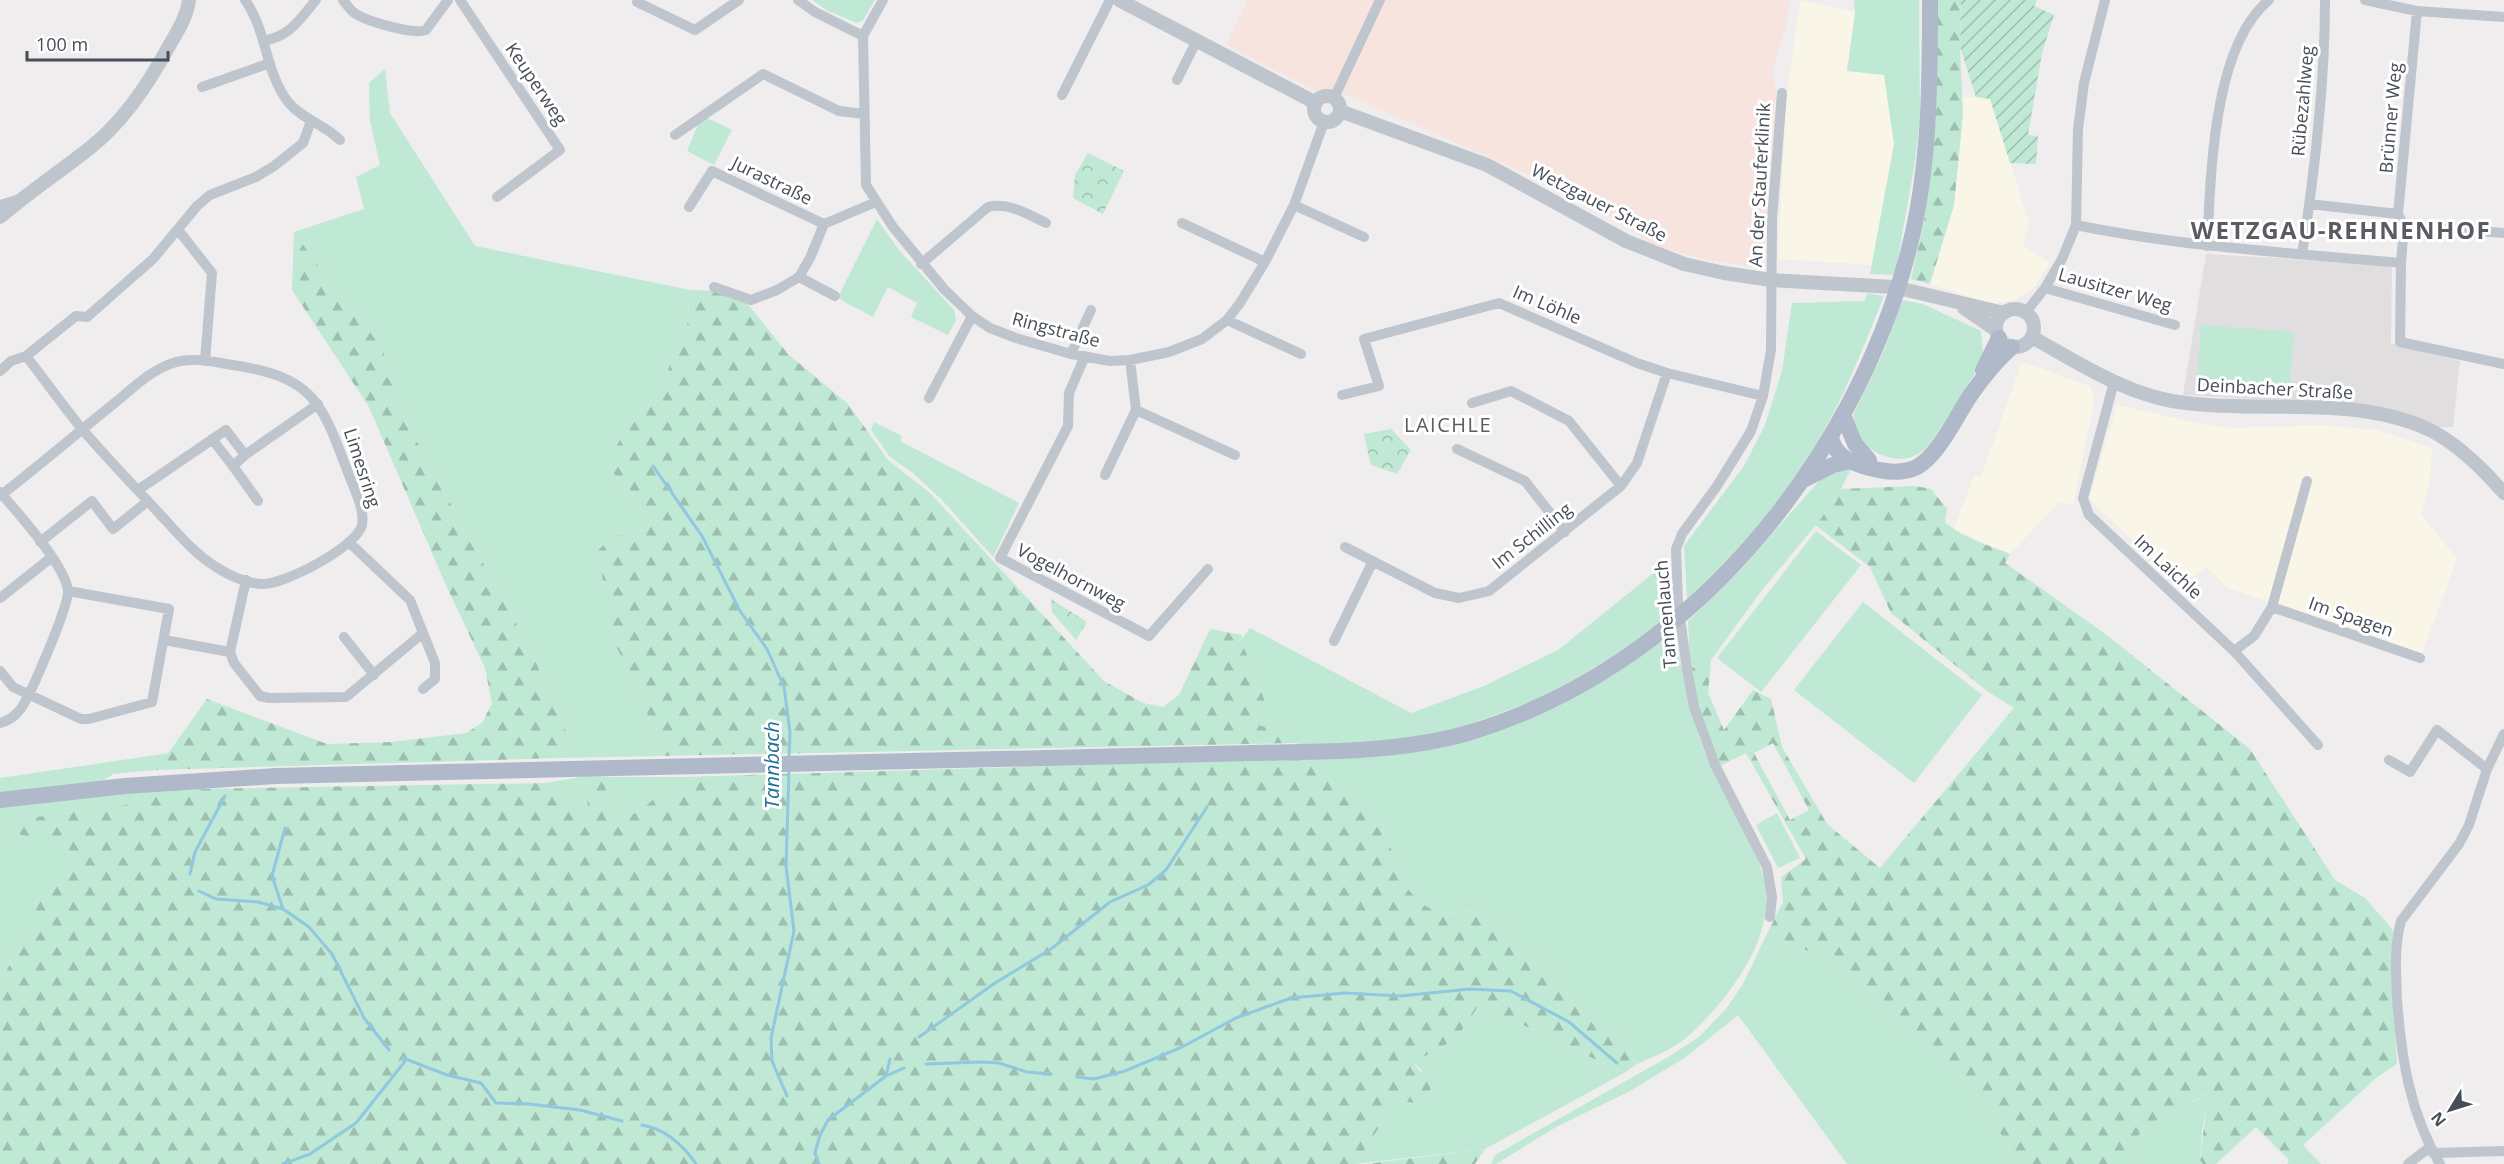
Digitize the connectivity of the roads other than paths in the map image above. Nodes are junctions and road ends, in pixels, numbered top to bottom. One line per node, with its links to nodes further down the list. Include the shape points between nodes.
1 (189, 0): 39 (street, via 184,20 158,67 116,123 92,147)
2 (245, 0): 24 (street, via 255,13)
3 (316, 0): 24 (street, via 290,31 278,39)
4 (343, 0): 5 (street, via 353,12 369,19 421,32)
5 (448, 0)
6 (460, 0): 38 (street, Keuperweg, via 560,150)
7 (739, 0): 18 (street, via 695,30)
8 (798, 0): 22 (street)
9 (883, 0): 22 (street, Ringstraße)
10 (1110, 0): 29 (street)
11 (1119, 0): 23 (street)
12 (1380, 0): 30 (street)
13 (1930, 0): 90 (main road, via 1925,153 1909,248 1890,313)
14 (2105, 0): 50 (street, via 2079,118)
15 (2269, 0): 55 (street, via 2249,21 2220,101)
16 (2325, 0): 41 (street, Rübezahlweg, via 2325,51)
17 (2365, 0): 19 (street)
18 (637, 2)
19 (2396, 4): 20 (street)
20 (2417, 11): 21 (street); 45 (street, Brünner Weg)
21 (2504, 17)
22 (863, 36): 33 (street, Ringstraße)
23 (1197, 40): 26 (street); 31 (street)
24 (263, 41): 25 (street)
25 (270, 63): 27 (street); 34 (street, via 275,81 289,103)
26 (1177, 80)
27 (202, 87)
28 (1782, 93): 61 (street, An der Stauferklinik, via 1772,219)
29 (1062, 95)
30 (1334, 98): 31 (street, via 1322,97); 32 (street)
31 (1316, 103): 35 (street, via 1315,114)
32 (1340, 111): 35 (street, via 1336,119); 61 (street, Wetzgauer Straße, via 1486,165 1654,254 1715,271)
33 (864, 114): 36 (street, via 839,111 763,74); 40 (street, Ringstraße, via 867,185)
34 (311, 121): 37 (street); 52 (street, via 303,143 256,177 210,195)
35 (1324, 122): 43 (street, Ringstraße)
36 (675, 135)
37 (340, 140)
38 (497, 197)
39 (23, 198): 42 (street); 46 (street)
40 (876, 202): 49 (street); 59 (street, Ringstraße)
41 (2309, 204): 45 (street); 56 (street, Rübezahlweg)
42 (0, 205)
43 (1294, 205): 54 (street); 57 (street, Ringstraße)
44 (689, 207): 49 (street, Jurastraße, via 712,171)
45 (2398, 214): 51 (street)
46 (0, 217)
47 (1046, 223): 59 (street, via 1012,207 988,207)
48 (1182, 223): 57 (street)
49 (824, 225): 60 (street)
50 (2076, 225): 55 (street); 63 (street)
51 (2404, 226): 53 (street); 58 (street)
52 (179, 231): 76 (street, via 87,317 76,316); 79 (street, via 212,273)
53 (2504, 232)
54 (1364, 237)
55 (2207, 246): 56 (street)
56 (2302, 254): 58 (street)
57 (1265, 262): 70 (street, Ringstraße)
58 (2401, 263): 80 (street, via 2400,342)
59 (921, 264): 69 (street, Ringstraße)
60 (799, 277): 62 (street, via 751,300); 64 (street)
61 (1772, 279): 65 (street, Wetzgauer Straße, via 1860,284); 85 (street, Tannenlauch, via 1771,350)
62 (714, 287)
63 (2045, 288): 67 (street); 71 (street, Lausitzer Weg)
64 (835, 296)
65 (1957, 303): 68 (street, Wetzgauer Straße); 72 (street, Wetzgauer Straße)
66 (1091, 310): 74 (street)
67 (2026, 312): 68 (street, Wetzgauer Straße, via 2015,309); 73 (street, via 2035,326)
68 (2004, 313): 72 (street, via 1996,324)
69 (972, 316): 74 (street, Ringstraße, via 1016,338); 86 (street)
70 (1227, 320): 75 (street); 78 (street, Ringstraße, via 1202,339 1169,352)
71 (2175, 325)
72 (2002, 338): 73 (street, via 2023,346); 100 (main road, via 1973,392 1927,459 1915,468)
73 (2032, 338): 83 (street, Deinbacher Straße)
74 (1071, 354): 77 (street, Ringstraße)
75 (1301, 354)
76 (26, 356): 81 (street, via 11,361); 91 (street)
77 (1085, 356): 78 (street, Ringstraße); 116 (street, Vogelhornweg, via 1069,393 1068,426 1000,558 1149,636)
78 (1130, 360): 89 (street)
79 (205, 361): 88 (street, Limesring, via 271,373 296,384); 91 (street, Limesring, via 166,365)
80 (2504, 364)
81 (0, 371)
82 (1667, 374): 84 (street, Im Löhle, via 1500,303 1364,339 1379,386); 85 (street, Im Löhle); 104 (street, Im Schilling, via 1638,463)
83 (2114, 382): 106 (street, Deinbacher Straße, via 2184,403 2325,407 2406,421 2449,442); 125 (street, Im Laichle, via 2083,498 2085,507)
84 (1342, 395)
85 (1763, 396): 138 (street, Tannenlauch, via 1751,431 1682,534 1676,549 1676,577 1695,706 1715,765 1767,867 1772,897)
86 (929, 398)
87 (1472, 403): 104 (street, via 1511,390 1569,421)
88 (318, 404): 95 (street); 112 (street, Limesring, via 327,417 362,511 362,525)
89 (1136, 410): 96 (street); 101 (street)
90 (1843, 415): 92 (main road); 97 (main road, via 1855,444)
91 (82, 429): 105 (street); 107 (street, Limesring)
92 (1831, 436): 97 (main road); 98 (main road, via 1832,445); 102 (main road)
93 (212, 440): 95 (street, via 226,430); 99 (street); 105 (street)
94 (1457, 449): 110 (street, via 1525,481)
95 (245, 455): 99 (street)
96 (1235, 455)
97 (1869, 460): 100 (main road)
98 (1851, 461): 100 (main road); 102 (main road, via 1817,471)
99 (233, 466): 109 (street)
100 (1891, 471)
101 (1105, 475)
102 (1802, 481): 137 (main road, via 1748,549 1687,608 1635,650 1546,704 1488,727 1427,742 1364,750 1268,753 226,779)
103 (2307, 481): 120 (street)
104 (1621, 486): 110 (street, Im Schilling)
105 (138, 489): 108 (street)
106 (2504, 493)
107 (1, 494): 111 (street)
108 (148, 501): 111 (street, via 113,528 92,501); 117 (street, via 206,560)
109 (258, 501)
110 (1564, 532): 115 (street, Im Schilling, via 1489,591 1459,598 1435,593)
111 (40, 542): 114 (street)
112 (350, 543): 117 (street, via 287,578 267,584); 121 (street, via 410,600)
113 (1345, 547): 115 (street, Im Schilling)
114 (52, 557): 118 (street); 119 (street)
115 (1373, 561): 124 (street)
116 (1208, 569)
117 (246, 580): 126 (street)
118 (68, 591): 123 (street, via 169,609); 131 (street, via 60,625)
119 (0, 598)
120 (2272, 607): 125 (street, via 2254,636); 127 (street, Im Spagen)
121 (423, 633): 129 (street); 130 (street, via 435,663 435,679)
122 (344, 637): 129 (street)
123 (164, 640): 126 (street); 131 (street, via 152,702 81,719)
124 (1334, 641)
125 (2234, 651): 134 (street, Im Laichle)
126 (230, 652): 129 (street, via 260,696 269,698 346,697)
127 (2420, 658)
128 (0, 671): 131 (street, via 13,687)
129 (374, 675)
130 (423, 689)
131 (28, 694): 132 (street, via 21,710 9,721)
132 (0, 723)
133 (2504, 734): 136 (street)
134 (2318, 745)
135 (2389, 760): 136 (street, via 2410,772 2437,730)
136 (2487, 769): 139 (street, via 2459,844 2401,921 2397,935 2403,1062)
137 (0, 800)
138 (1770, 918)
139 (2432, 1150): 140 (street); 141 (street); 142 (street)
140 (2504, 1151)
141 (2408, 1164)
142 (2440, 1164)

